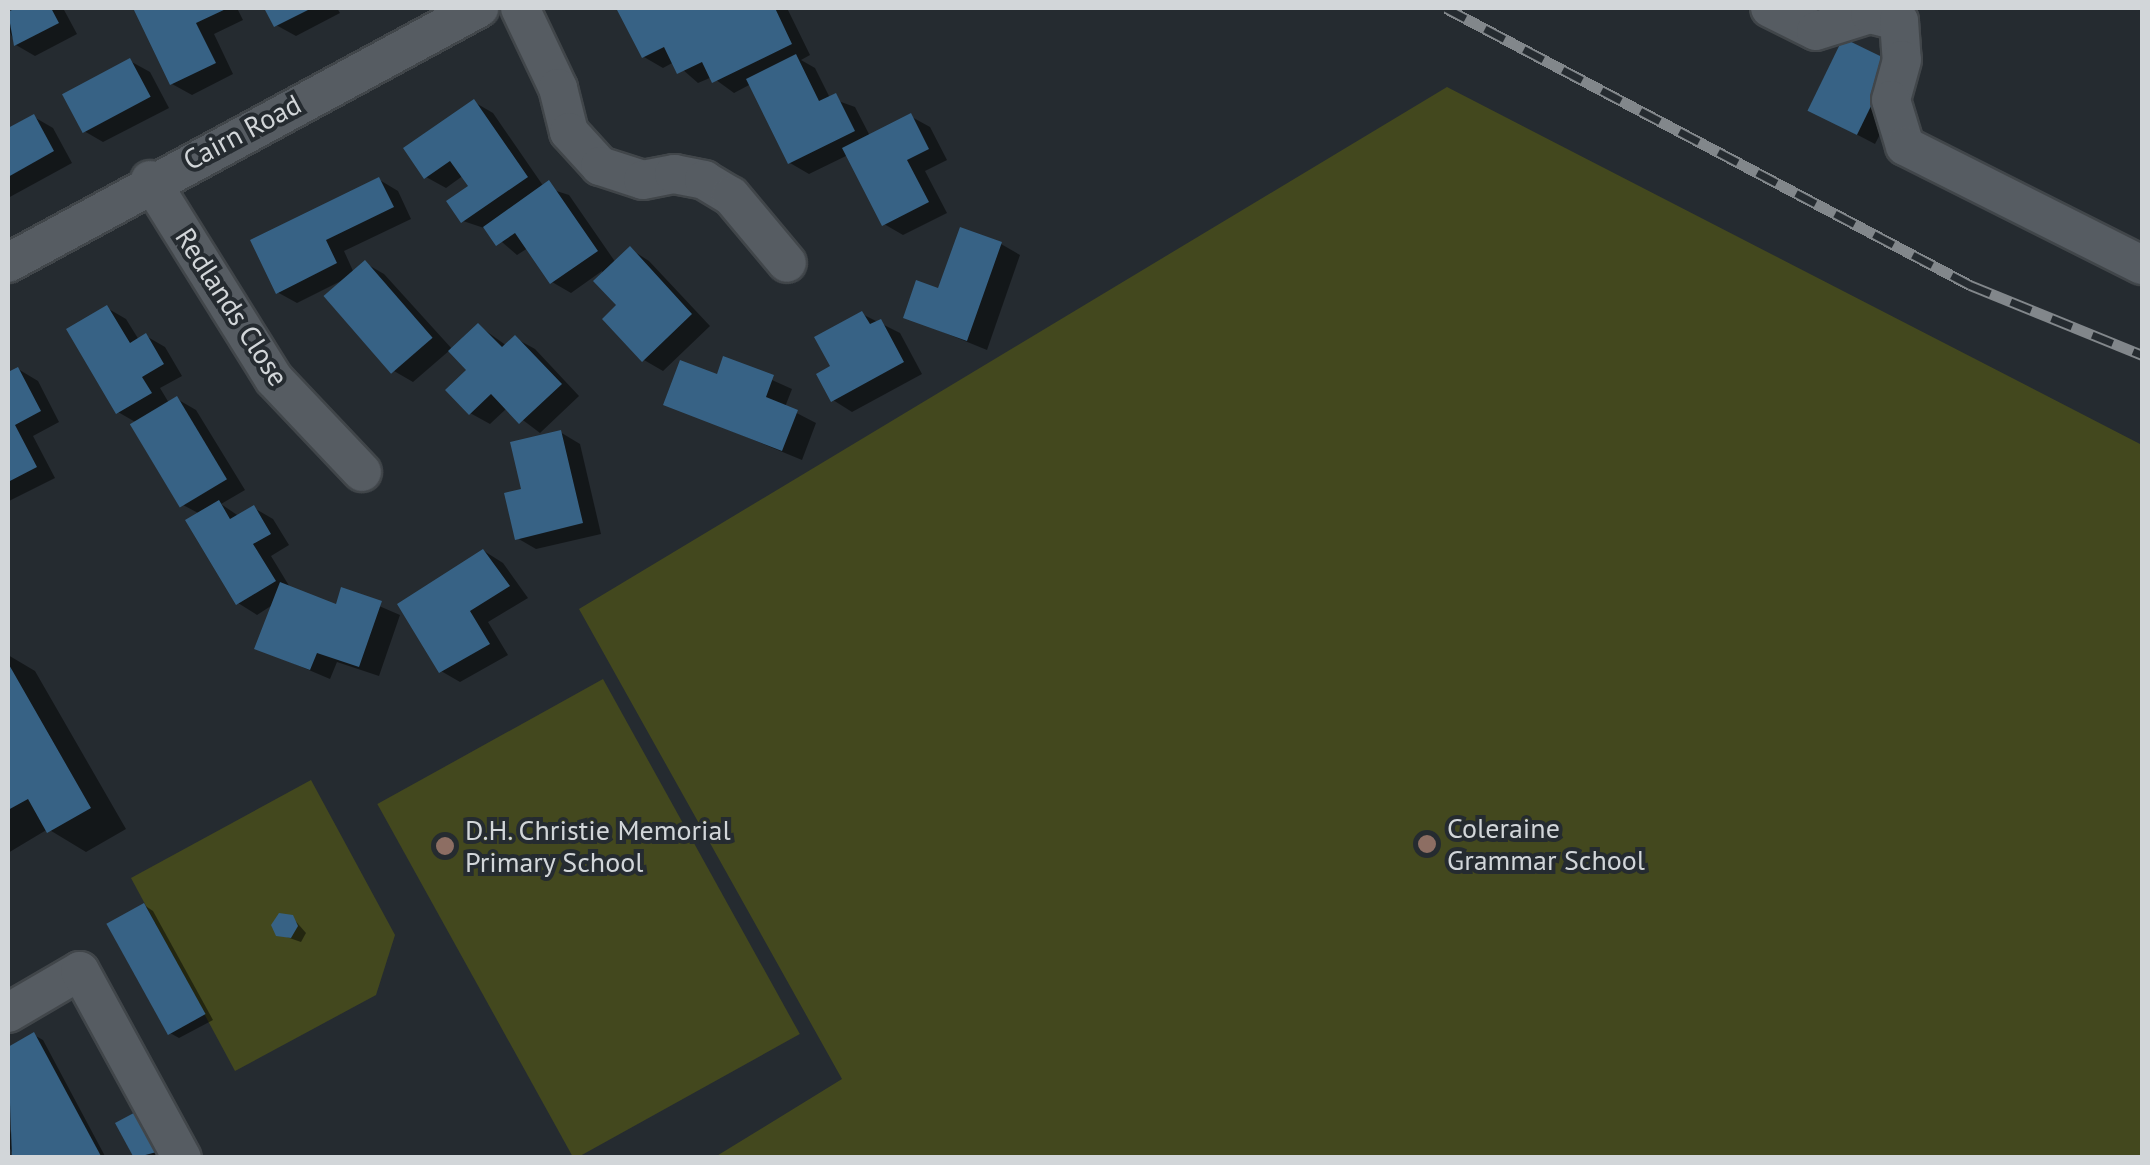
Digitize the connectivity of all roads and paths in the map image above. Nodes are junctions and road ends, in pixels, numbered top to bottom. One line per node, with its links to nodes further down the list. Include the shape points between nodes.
1 (479, 8): 4 (street, Cairn Road)
2 (520, 8): 7 (street, via 558,88 569,132 600,166 643,180 674,174 704,180 731,196)
3 (1770, 8): 8 (street, via 1816,32 1870,14 1900,22 1902,60 1891,100 1905,146)
4 (429, 19): 5 (street, Cairn Road)
5 (150, 180): 6 (street, Cairn Road); 9 (street, Redlands Close, via 274,379)
6 (8, 263)
7 (787, 263)
8 (2142, 264)
9 (362, 472)
10 (8, 1013): 11 (street, via 80,971)
11 (182, 1158)

